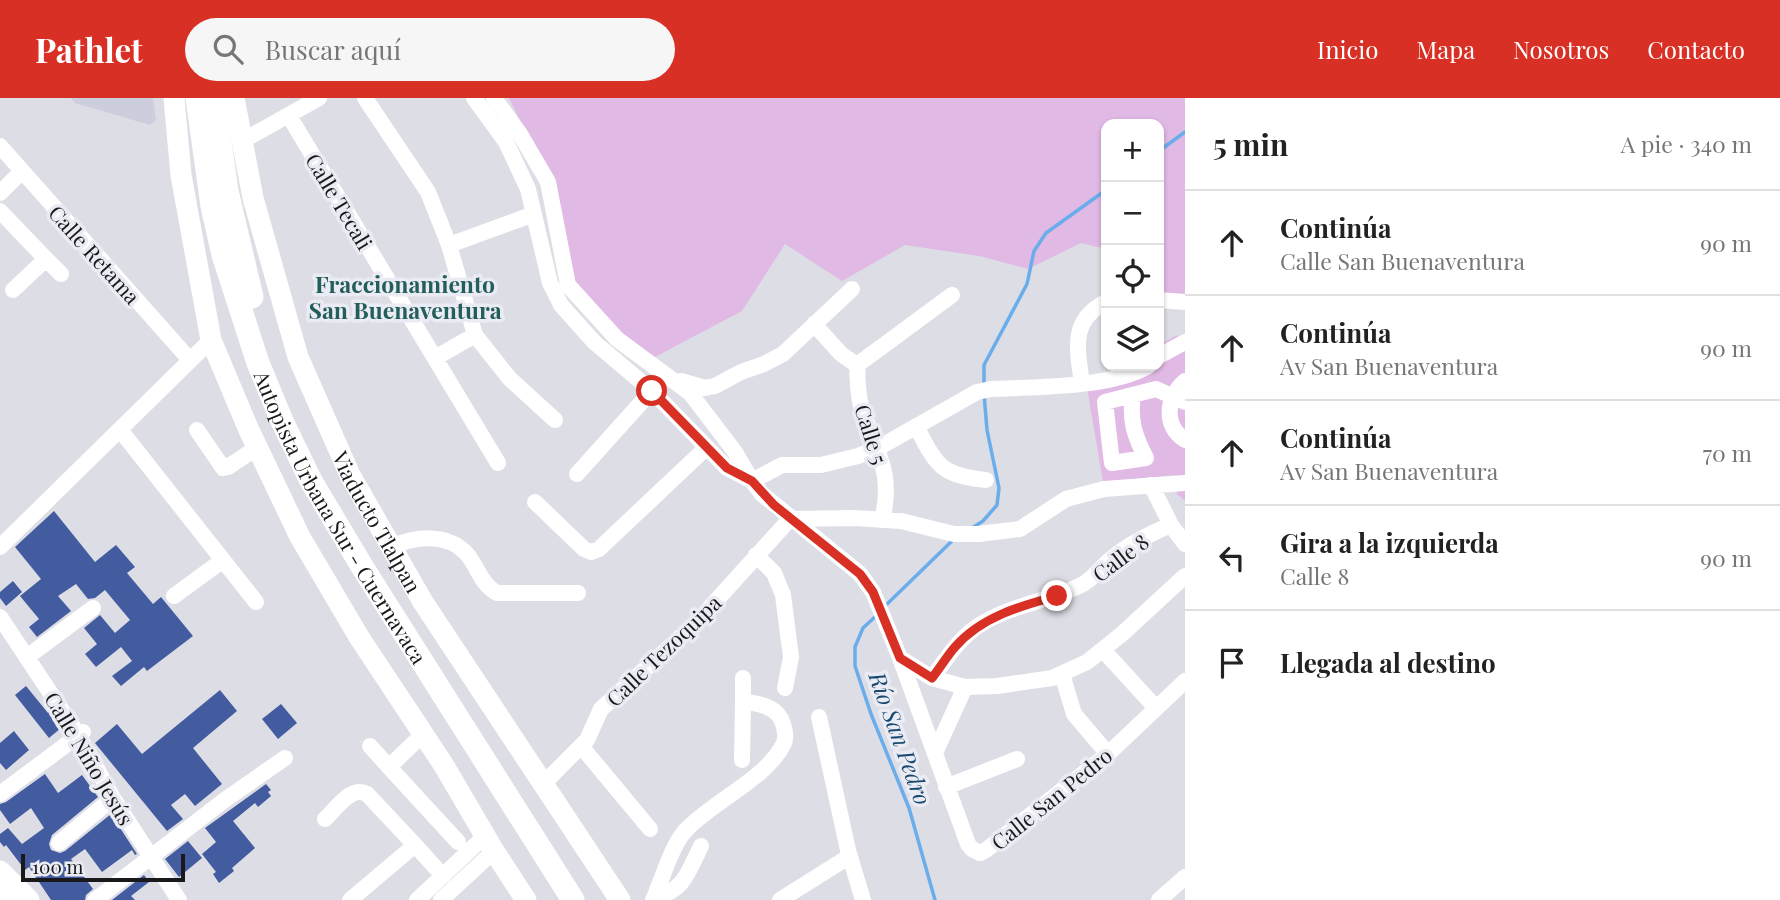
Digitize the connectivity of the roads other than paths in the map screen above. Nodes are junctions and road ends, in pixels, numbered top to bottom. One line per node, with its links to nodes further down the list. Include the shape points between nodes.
1 (174, 98): 27 (main road, via 181,175)
2 (197, 98): 117 (highway, Viaducto Tlalpan, via 221,256 251,357 277,417 344,548)
3 (212, 98): 117 (highway, Viaducto Tlalpan, via 253,304 306,441)
4 (234, 98): 10 (main road, Viaducto Tlalpan)
5 (319, 98): 9 (street)
6 (365, 98): 16 (street, via 428,192)
7 (474, 98): 15 (street, via 506,142)
8 (495, 98): 34 (street, via 548,182 568,285 617,339)
9 (289, 116): 10 (street); 30 (street, Calle Tecali)
10 (242, 141): 60 (main road, Viaducto Tlalpan, via 298,357 350,475)
11 (0, 146): 12 (street, Calle Retama)
12 (21, 172): 13 (street); 31 (street, Calle Retama)
13 (0, 194)
14 (0, 211): 17 (street)
15 (534, 214): 16 (street); 37 (street, via 550,283 561,305 594,342)
16 (449, 245): 26 (street)
17 (46, 259): 18 (street); 20 (street)
18 (61, 274)
19 (852, 289): 25 (street)
20 (13, 290)
21 (952, 295): 32 (street)
22 (1164, 300): 23 (street)
23 (1185, 302)
24 (1101, 304): 36 (street, via 1078,331)
25 (814, 324): 32 (street); 34 (street, via 783,354 715,386 705,388)
26 (475, 335): 30 (street); 40 (street, via 510,379)
27 (211, 340): 31 (street); 45 (main road)
28 (1185, 342): 29 (street)
29 (1164, 353)
30 (435, 358): 48 (street, Calle Tecali)
31 (190, 360): 43 (street)
32 (857, 365): 47 (street, Calle 5, via 860,406)
33 (1137, 371): 36 (street)
34 (665, 375): 37 (street); 53 (street, via 690,393)
35 (1185, 382): 39 (street)
36 (1083, 383): 41 (street, via 984,391)
37 (652, 391): 46 (street); 49 (street)
38 (1133, 396): 39 (street, via 1156,389)
39 (1179, 399): 44 (street, via 1169,407 1170,418)
40 (555, 420)
41 (916, 426): 47 (street); 50 (street, via 933,459 945,471)
42 (197, 430): 45 (street, via 223,468)
43 (121, 431): 59 (street); 62 (street)
44 (1185, 440)
45 (258, 447): 82 (main road, via 300,537)
46 (707, 447): 53 (street, via 727,468); 54 (street, via 591,552)
47 (878, 448): 53 (street, via 821,465 782,465); 56 (street, Calle 5, via 887,482)
48 (498, 463)
49 (577, 474)
50 (986, 480)
51 (1183, 484): 52 (street)
52 (1151, 485): 56 (street, via 1104,489 1066,499 1020,529 954,534); 57 (street)
53 (757, 487): 55 (street, Calle San Pedro)
54 (535, 502)
55 (790, 519): 56 (street); 61 (street, Calle Tezoquipa); 71 (street, Calle San Pedro, via 860,574 873,592)
56 (882, 520)
57 (1171, 525): 58 (street); 74 (street, Calle 8, via 1141,537 1086,583 982,623 955,646)
58 (1185, 544)
59 (0, 547)
60 (391, 547): 64 (street, via 422,538 450,542 466,553 487,587 497,593); 91 (main road, Viaducto Tlalpan)
61 (757, 555): 77 (street, via 774,573 783,595 791,657); 84 (street, Calle Tezoquipa, via 695,624 601,709)
62 (223, 560): 65 (street); 66 (street)
63 (1185, 576): 69 (street)
64 (578, 593)
65 (174, 596)
66 (256, 602)
67 (93, 608): 70 (street)
68 (0, 617): 70 (street, Calle Niño Jesús)
69 (1103, 650): 72 (street); 79 (street)
70 (27, 657): 81 (street, Calle Niño Jesús)
71 (900, 658): 74 (street); 85 (street, Calle San Pedro)
72 (1062, 674): 76 (street); 86 (street, via 1074,714)
73 (743, 678): 78 (street)
74 (932, 678): 76 (street)
75 (1185, 681): 79 (street, Calle San Pedro)
76 (965, 687): 85 (street)
77 (785, 688)
78 (743, 702): 89 (street); 108 (street, via 775,711 785,730 784,744 769,764 684,833)
79 (1156, 708): 86 (street, Calle San Pedro)
80 (819, 717): 103 (street)
81 (79, 731): 93 (street); 94 (street, Calle Niño Jesús)
82 (422, 735): 90 (street); 99 (main road)
83 (370, 746): 90 (street)
84 (581, 746): 91 (street, Calle Tezoquipa); 96 (street)
85 (935, 753): 92 (street, Calle San Pedro)
86 (1108, 754): 92 (street, Calle San Pedro, via 980,853 968,844)
87 (285, 758): 102 (street)
88 (1017, 759): 92 (street)
89 (743, 760)
90 (389, 767): 97 (street)
91 (542, 785): 118 (main road, Viaducto Tlalpan)
92 (946, 787)
93 (0, 794)
94 (113, 798): 98 (street); 102 (street, Calle Niño Jesús)
95 (325, 819): 100 (street, via 353,792 362,791)
96 (650, 829)
97 (458, 842)
98 (59, 843)
99 (490, 844): 105 (street); 115 (street); 116 (main road)
100 (415, 845): 105 (street); 113 (street)
101 (701, 846): 108 (street, via 682,885)
102 (151, 856): 111 (street); 112 (street, Calle Niño Jesús)
103 (849, 856): 119 (street); 120 (street)
104 (0, 871): 110 (main road)
105 (443, 876): 114 (street)
106 (1185, 877): 121 (street)
107 (0, 896): 109 (main road)
108 (654, 899)
109 (4, 900)
110 (29, 900)
111 (95, 900)
112 (179, 900)
113 (350, 900)
114 (417, 900)
115 (441, 900)
116 (526, 900)
117 (576, 900)
118 (620, 900)
119 (780, 900)
120 (863, 900)
121 (1159, 900)

